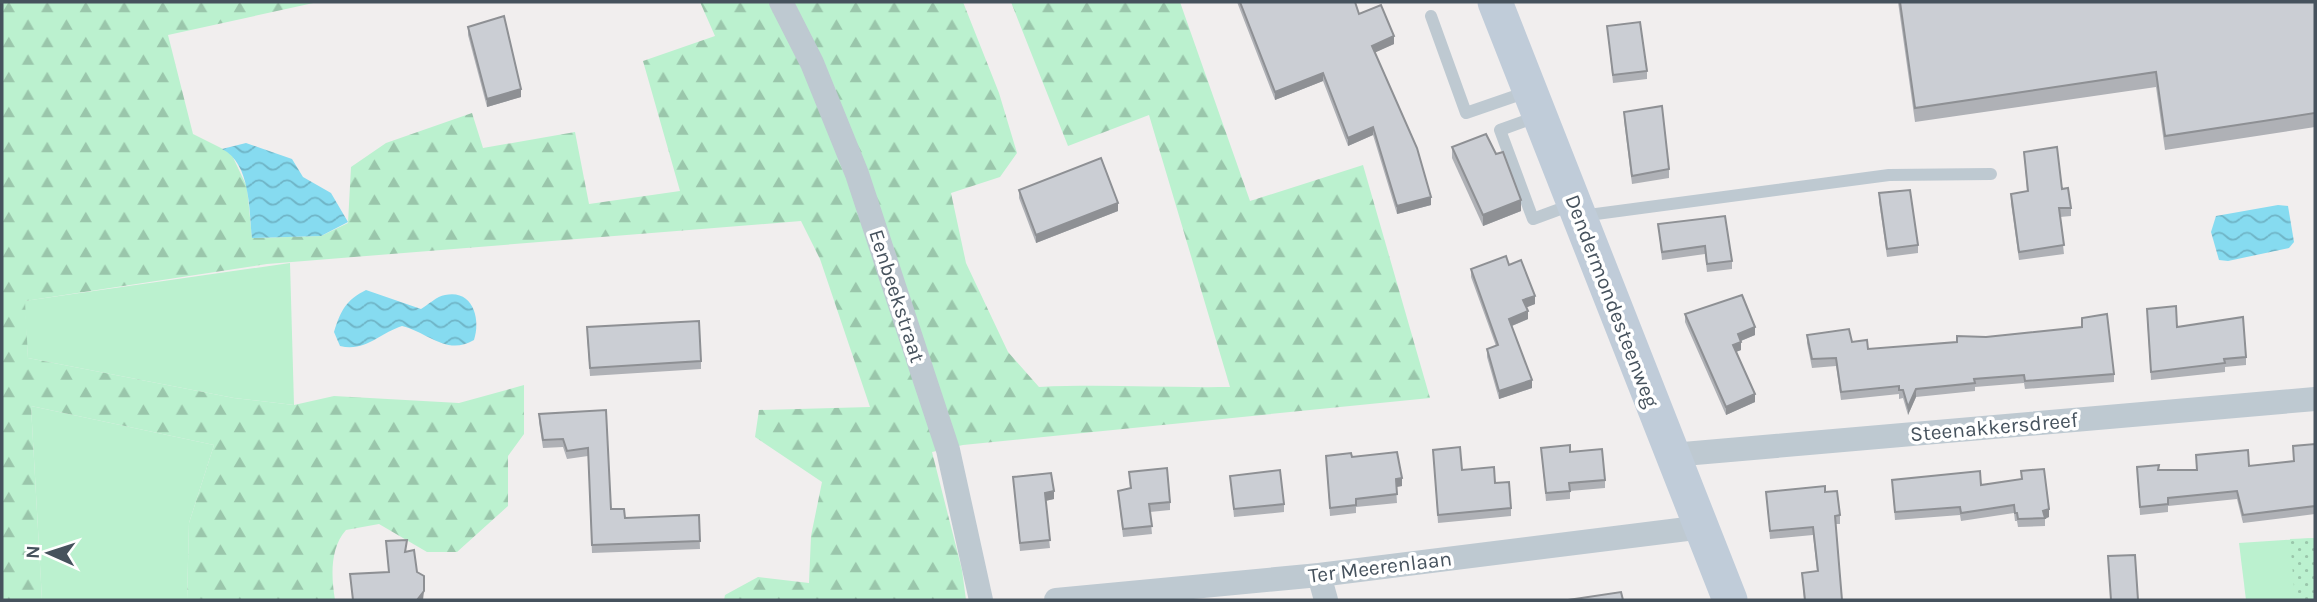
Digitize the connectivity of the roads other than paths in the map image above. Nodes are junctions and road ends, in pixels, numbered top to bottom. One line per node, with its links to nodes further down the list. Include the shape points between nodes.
1 (781, 2): 11 (street, Eenbeekstraat, via 813,63 857,174 948,450)
2 (1496, 2): 4 (main road, Dendermondesteenweg)
3 (1431, 16): 4 (lane, via 1466,113)
4 (1535, 103): 6 (main road, Dendermondesteenweg)
5 (1991, 174): 6 (lane, via 1888,175)
6 (1577, 210): 8 (main road, Dendermondesteenweg)
7 (2315, 400): 8 (street, Steenakkersdreef)
8 (1672, 455): 9 (main road, Dendermondesteenweg)
9 (1703, 527): 10 (street, Ter Meerenlaan); 14 (main road, Dendermondesteenweg)
10 (1319, 575): 12 (street, Ter Meerenlaan); 13 (street)
11 (981, 600)
12 (1056, 600)
13 (1326, 600)
14 (1730, 600)

